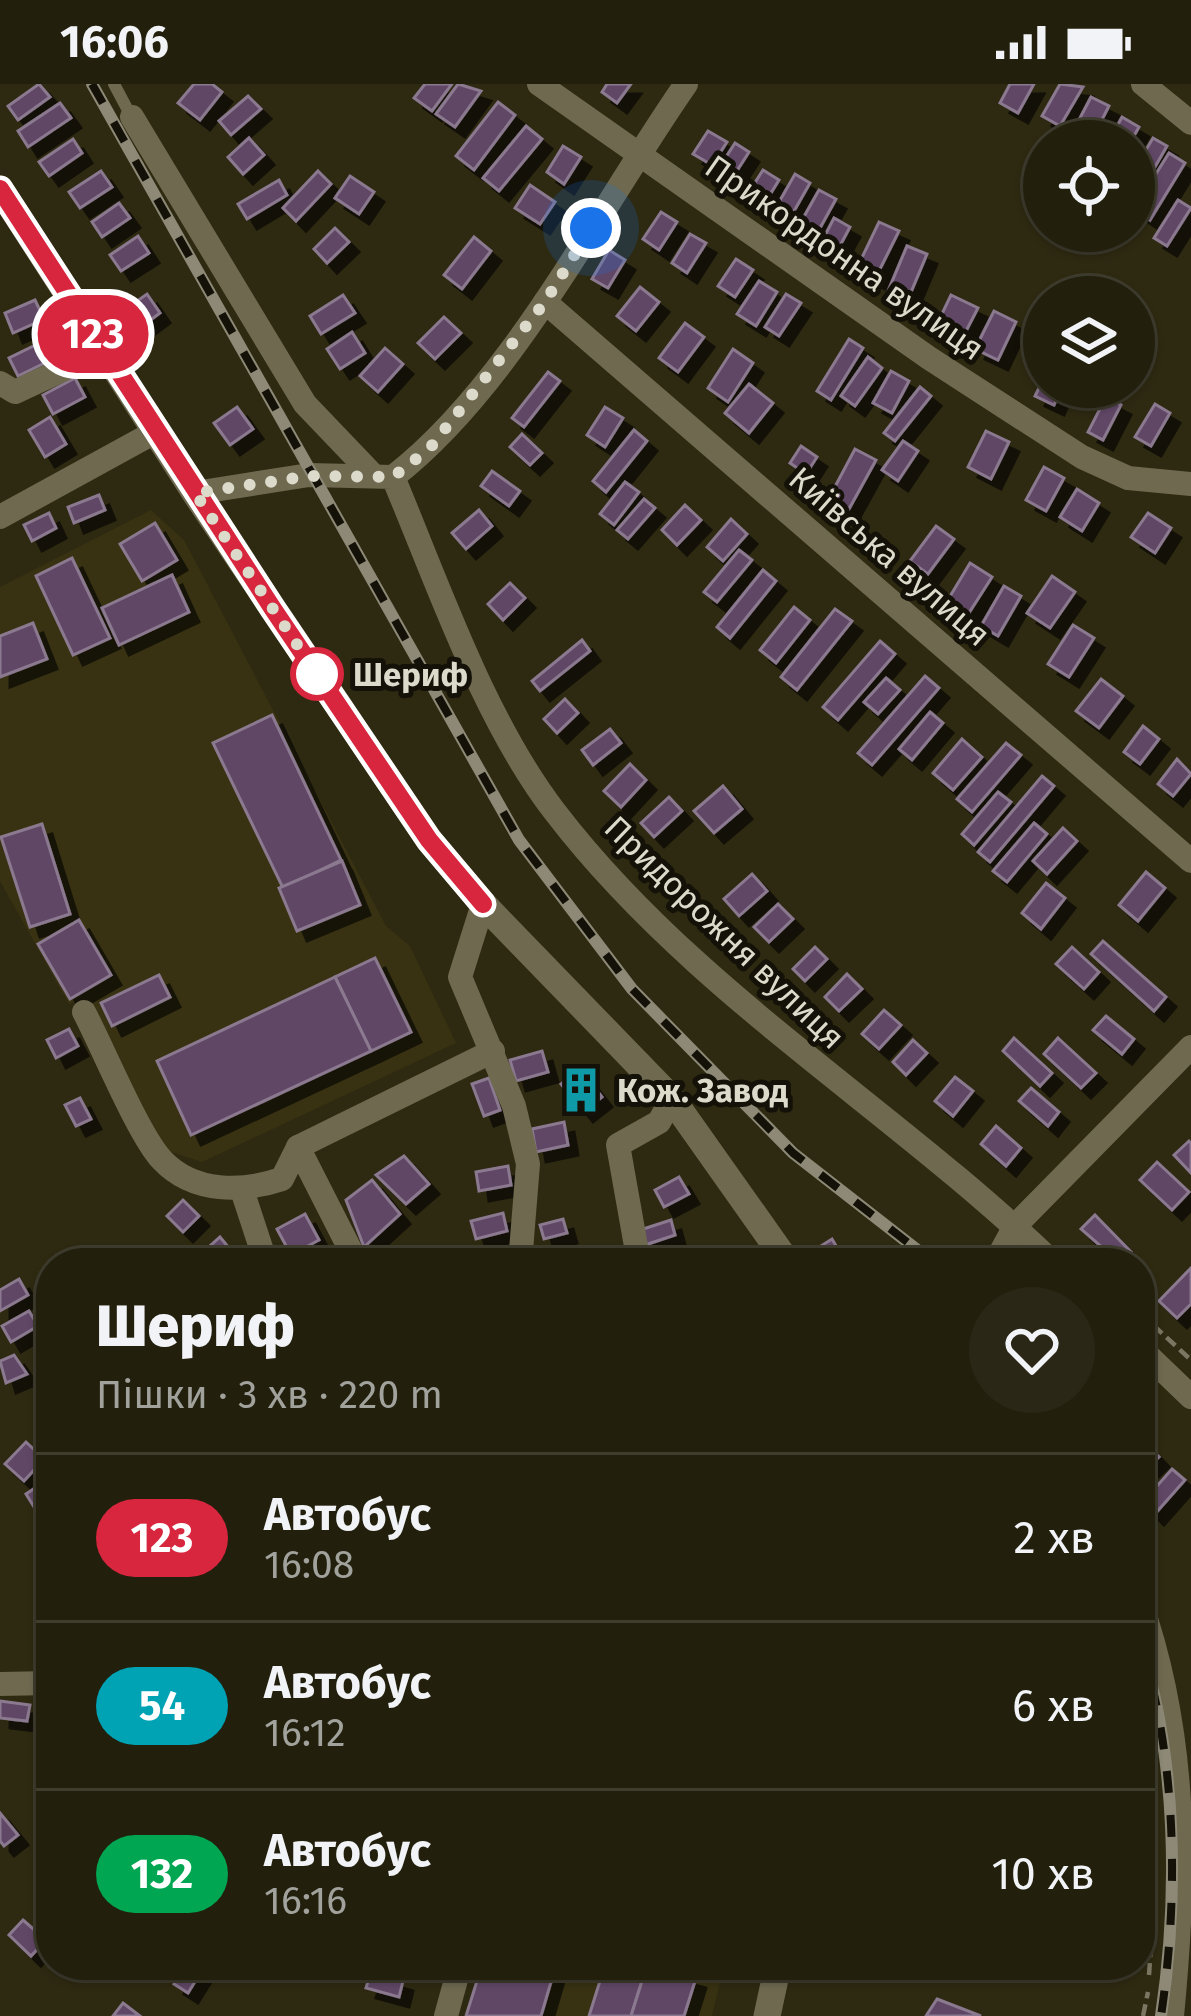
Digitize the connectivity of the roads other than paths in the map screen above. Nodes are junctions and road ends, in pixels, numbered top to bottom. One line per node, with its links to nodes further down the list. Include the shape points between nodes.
1 (114, 84): 5 (lane)
2 (539, 84): 7 (street, Прикордонна вулиця)
3 (686, 84): 7 (street)
4 (1143, 84): 6 (street)
5 (132, 117): 13 (street, Придорожня вулиця, via 305,404)
6 (1191, 123)
7 (638, 153): 9 (street); 14 (street, Прикордонна вулиця, via 1082,457 1128,478)
8 (0, 189): 10 (street)
9 (545, 302): 13 (street, via 430,448); 17 (street, Київська вулиця)
10 (103, 350): 11 (street, via 15,392); 12 (street)
11 (0, 383)
12 (155, 432): 15 (street); 16 (street)
13 (382, 475): 15 (street); 25 (street, Придорожня вулиця, via 556,814 657,922 823,1072)
14 (1191, 484)
15 (195, 493): 18 (street, via 429,840)
16 (0, 517)
17 (1191, 861)
18 (483, 904): 21 (street, via 460,976); 22 (street)
19 (84, 1012): 24 (street, via 160,1159)
20 (1191, 1047): 25 (street)
21 (493, 1051): 23 (street); 28 (street, via 528,1164)
22 (672, 1100): 29 (street, via 659,1122 618,1145); 30 (street)
23 (298, 1147): 24 (street, via 282,1179); 27 (street)
24 (242, 1192): 26 (street)
25 (1015, 1226): 31 (street); 32 (street, Придорожня вулиця)
26 (261, 1248)
27 (349, 1248)
28 (521, 1248)
29 (636, 1248)
30 (777, 1248)
31 (1003, 1248)
32 (1038, 1248)
33 (1155, 1362): 34 (street)
34 (1191, 1397)
35 (1155, 1661): 42 (street, via 1178,1754 1184,1848)
36 (36, 1683): 37 (street)
37 (0, 1684)
38 (456, 1980): 40 (street)
39 (775, 1980): 41 (street)
40 (446, 2016)
41 (767, 2016)
42 (1172, 2016)

